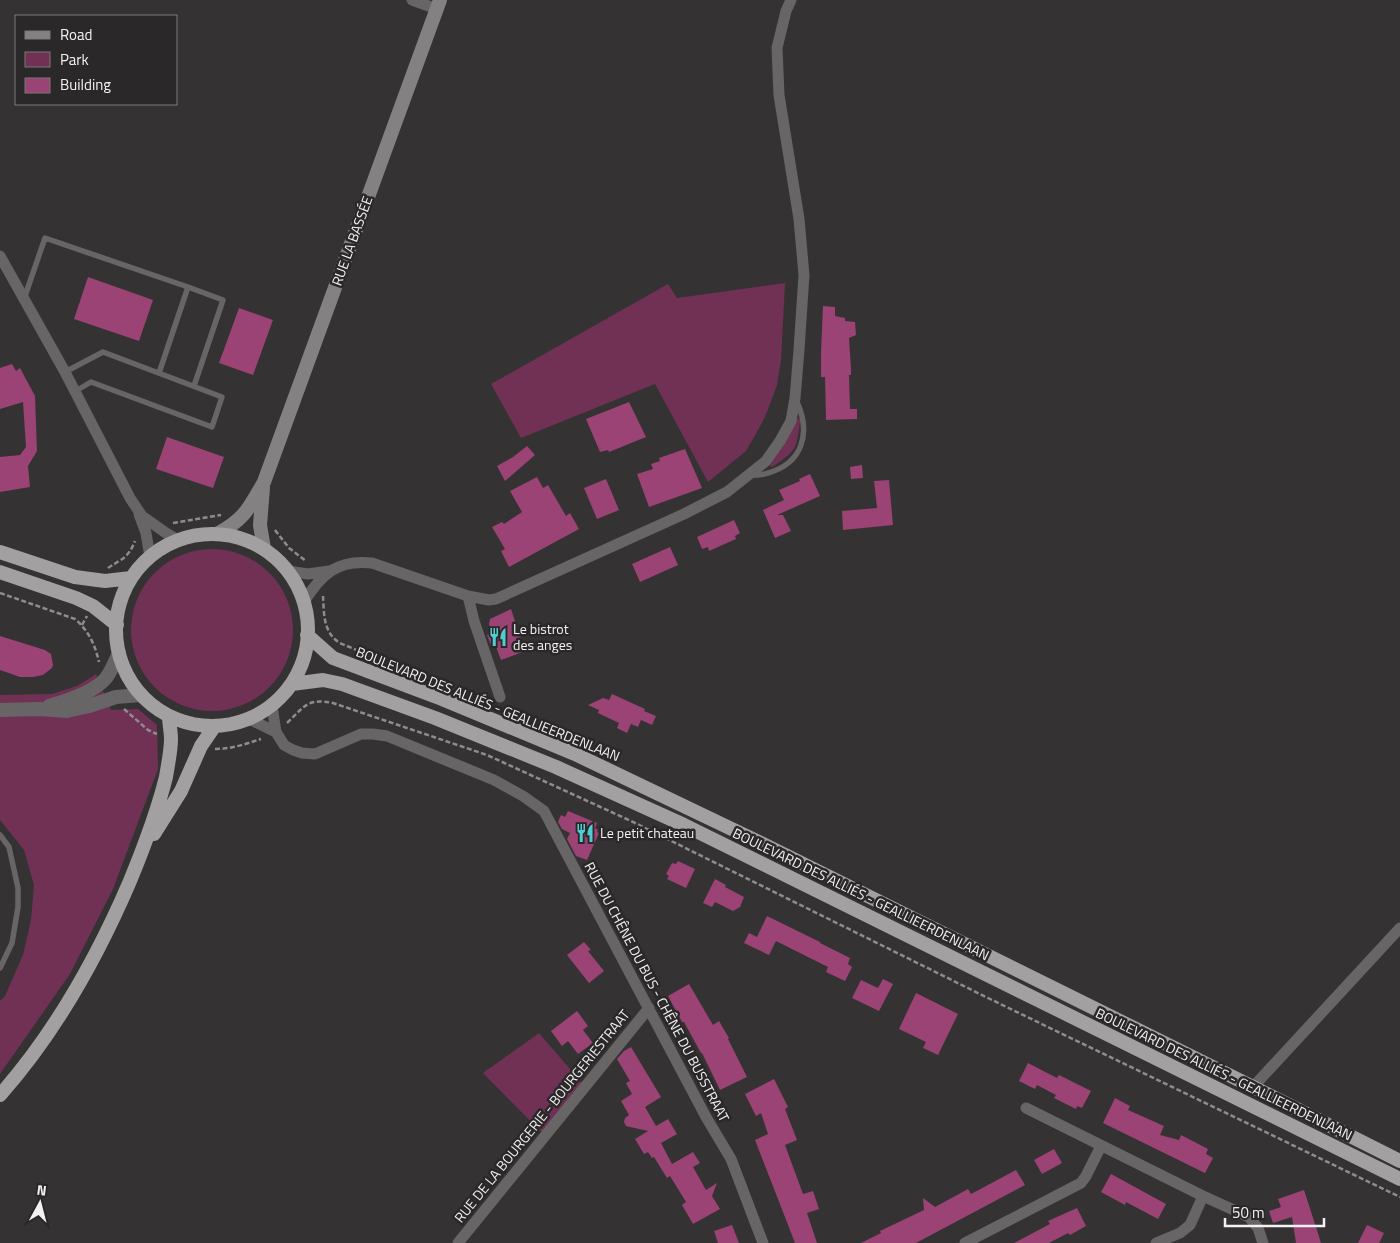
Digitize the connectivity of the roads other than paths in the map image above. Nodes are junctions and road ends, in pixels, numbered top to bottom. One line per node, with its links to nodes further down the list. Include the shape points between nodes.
1 (412, 0): 3 (street)
2 (791, 0): 11 (street, via 777,48 779,95 799,219 804,275)
3 (438, 4): 13 (main road, RUE LA BASSÉE)
4 (0, 256): 6 (street)
5 (188, 287): 6 (lane, via 45,238); 8 (lane); 9 (lane, via 222,300)
6 (24, 299): 7 (street)
7 (64, 372): 8 (lane, via 103,352); 10 (street)
8 (158, 373): 9 (lane)
9 (194, 386): 10 (lane, via 222,397 212,427 91,382)
10 (74, 392): 14 (street)
11 (795, 398): 12 (street, via 791,421 780,440 766,461); 12 (lane, via 802,414 804,431 800,448 786,464 768,473)
12 (748, 476): 24 (street, via 727,492 684,514 505,595 489,600)
13 (264, 482): 15 (main road, RUE LA BASSÉE, via 242,517); 17 (main road, RUE LA BASSÉE, via 260,516)
14 (135, 505): 16 (street, via 142,516); 19 (street, via 146,533)
15 (217, 534): 16 (highway); 17 (highway)
16 (178, 540): 19 (highway)
17 (264, 549): 20 (highway)
18 (0, 552): 22 (highway, via 75,577 105,581)
19 (150, 557): 22 (highway)
20 (288, 571): 23 (street); 25 (highway)
21 (0, 572): 26 (highway, via 76,598 93,606)
22 (131, 578): 26 (highway, via 121,599)
23 (317, 578): 24 (street, via 351,563 372,563); 25 (street)
24 (468, 596): 31 (street)
25 (304, 602): 27 (highway)
26 (116, 625): 28 (highway)
27 (307, 635): 29 (highway, via 302,661); 44 (highway, BOULEVARD DES ALLIÉS - GEALLIEERDENLAAN, via 332,658 575,754)
28 (119, 653): 30 (highway, via 124,670); 33 (street, via 105,680 94,688)
29 (292, 684): 32 (highway); 49 (highway, BOULEVARD DES ALLIÉS - GEALLIEERDENLAAN, via 323,680 342,684 556,767 684,825)
30 (141, 695): 33 (street, via 116,697 67,711); 35 (highway)
31 (500, 697)
32 (272, 706): 36 (highway); 38 (street)
33 (39, 709): 34 (street)
34 (0, 710)
35 (168, 716): 37 (highway); 40 (highway, via 171,739 168,764 160,801)
36 (249, 719): 37 (highway); 38 (street, RUE DU CHÊNE DU BUS - CHÊNE DU BUSSTRAAT)
37 (214, 727): 40 (highway, via 201,746 182,791)
38 (276, 732): 43 (street, RUE DU CHÊNE DU BUS - CHÊNE DU BUSSTRAAT, via 284,745 315,754 360,734 387,736 494,780 544,811)
39 (0, 835): 42 (lane, via 9,848 18,888 18,907 12,942)
40 (144, 846): 45 (highway, via 118,909 72,997)
41 (1400, 928): 44 (street, BOULEVARD DES ALLIÉS - GEALLIEERDENLAAN)
42 (0, 968)
43 (649, 1008): 51 (street, RUE DE LA BOURGERIE - BOURGERIESTRAAT); 52 (street, RUE DU CHÊNE DU BUS - CHÊNE DU BUSSTRAAT, via 731,1159)
44 (1254, 1087): 48 (highway, BOULEVARD DES ALLIÉS - GEALLIEERDENLAAN)
45 (0, 1095)
46 (1026, 1108): 47 (street)
47 (1101, 1146): 50 (street); 53 (street, via 1080,1183)
48 (1400, 1161)
49 (1400, 1179)
50 (1203, 1196): 54 (street, via 1190,1225); 55 (street, via 1249,1217 1258,1228)
51 (458, 1243)
52 (763, 1243)
53 (965, 1243)
54 (1156, 1243)
55 (1263, 1243)

